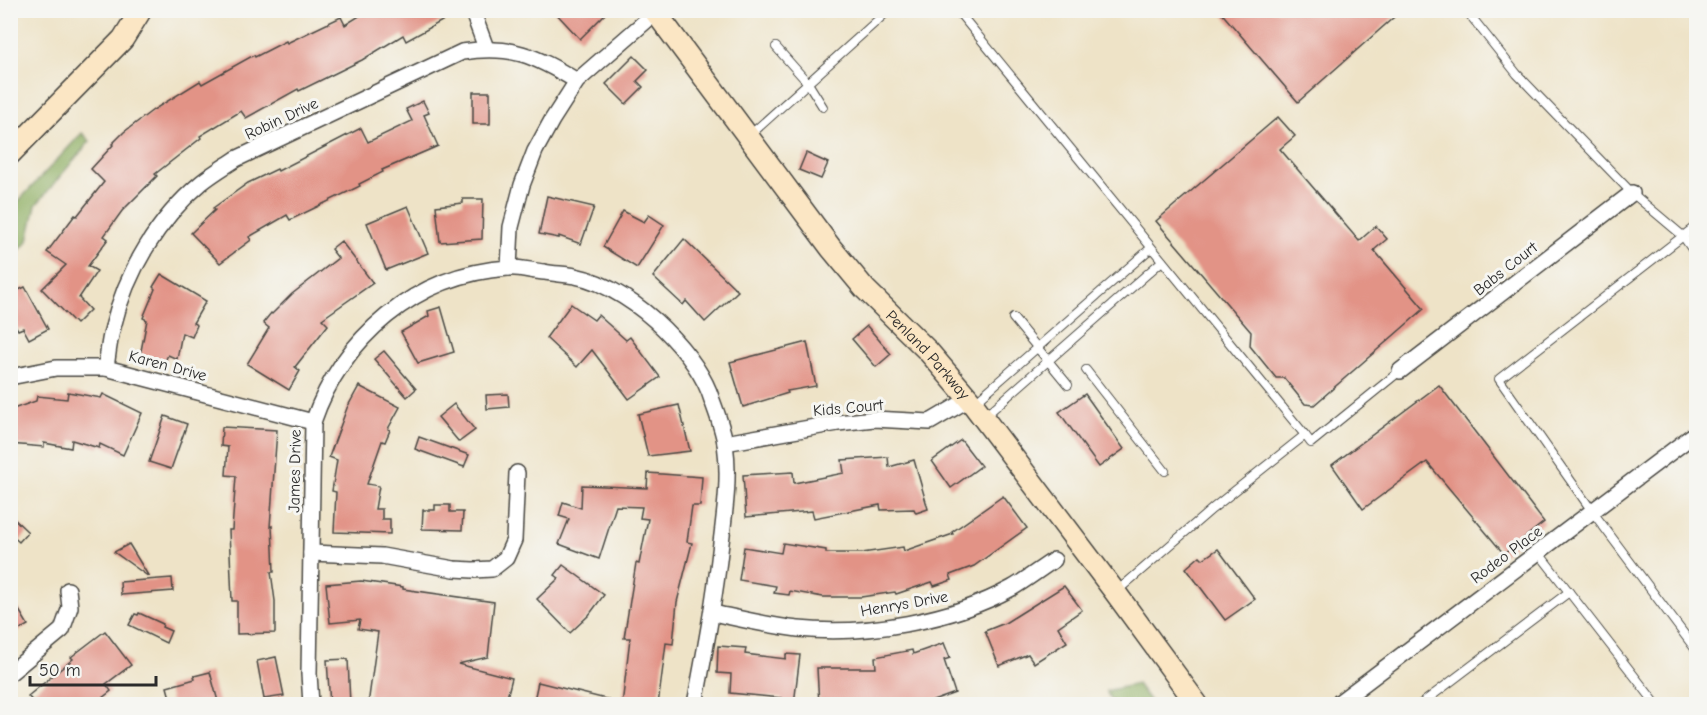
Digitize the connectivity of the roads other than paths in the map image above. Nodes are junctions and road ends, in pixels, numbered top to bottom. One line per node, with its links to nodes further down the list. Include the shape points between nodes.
1 (141, 10): 13 (street, via 123,39)
2 (472, 10): 8 (street)
3 (889, 10): 10 (lane)
4 (957, 10): 17 (lane)
5 (1466, 10): 14 (lane, via 1517,74)
6 (654, 12): 9 (street); 12 (street, Penland Parkway)
7 (776, 47): 10 (lane)
8 (486, 48): 9 (street, Robin Drive, via 543,60); 24 (street, Robin Drive, via 462,52 236,159 202,182 174,209 149,242 129,281 113,326)
9 (577, 81): 20 (street, via 535,151 522,185 511,227)
10 (808, 83): 11 (lane); 12 (lane)
11 (823, 107)
12 (748, 137): 29 (street, Penland Parkway, via 864,289 928,351)
13 (10, 154)
14 (1632, 193): 16 (lane); 26 (street, Babs Court)
15 (1696, 226): 16 (lane)
16 (1683, 236): 18 (lane); 36 (lane, via 1499,379)
17 (1151, 248): 19 (lane); 22 (lane)
18 (1696, 255)
19 (1162, 261): 23 (lane); 32 (lane)
20 (509, 268): 30 (street, James Drive, via 453,279 423,291 370,328 333,377); 33 (street, James Drive, via 577,277 616,292 650,315 685,351 712,397)
21 (1013, 318): 22 (lane)
22 (1036, 348): 23 (lane); 29 (lane)
23 (1048, 361): 28 (lane); 29 (lane)
24 (106, 368): 27 (street, Karen Drive, via 56,368); 30 (street, Karen Drive)
25 (1086, 369): 34 (lane)
26 (1400, 371): 32 (lane, via 1311,443)
27 (10, 376)
28 (1068, 385)
29 (975, 407): 33 (street, Kids Court, via 930,422 874,419); 41 (street, Penland Parkway)
30 (313, 422): 38 (street, James Drive)
31 (1696, 433): 36 (street, Rodeo Place)
32 (1305, 435): 41 (lane)
33 (725, 443): 43 (street, James Drive, via 727,492)
34 (1165, 471)
35 (517, 473): 38 (street, via 514,540 506,558 492,569 454,569 382,556)
36 (1592, 511): 37 (street, Rodeo Place); 44 (lane)
37 (1538, 552): 42 (lane); 49 (street, Rodeo Place)
38 (311, 553): 46 (street, James Drive)
39 (1054, 560): 43 (street, Henrys Drive, via 1011,588 958,611 915,622 864,630 799,630)
40 (68, 590): 45 (street, via 70,607 62,630)
41 (1115, 592): 48 (street, Penland Parkway)
42 (1569, 592): 50 (lane); 51 (lane)
43 (713, 614): 47 (street, James Drive)
44 (1696, 650)
45 (10, 673)
46 (311, 705)
47 (694, 705)
48 (1197, 705)
49 (1337, 705)
50 (1421, 705)
51 (1656, 705)

